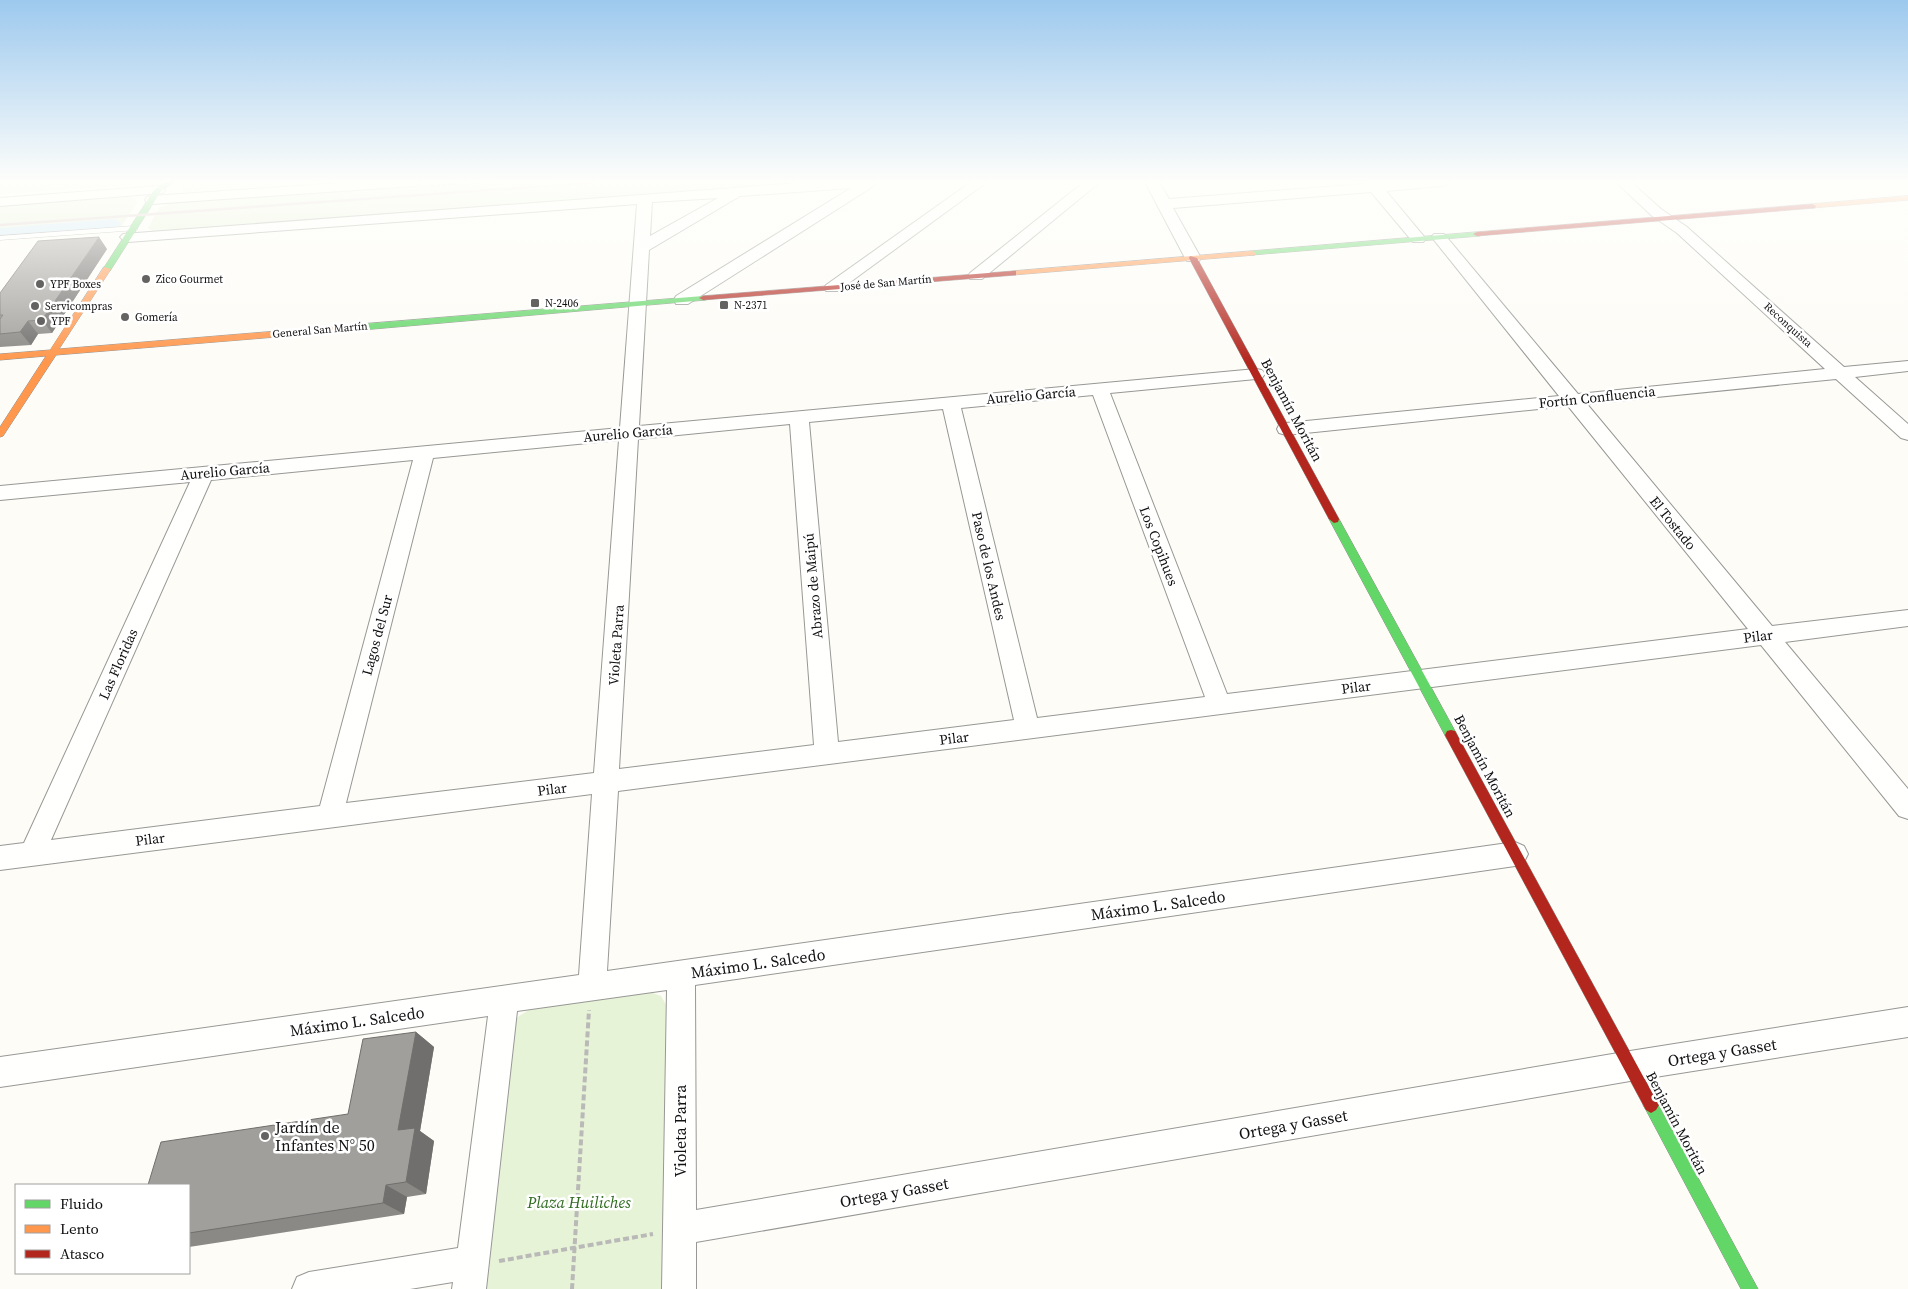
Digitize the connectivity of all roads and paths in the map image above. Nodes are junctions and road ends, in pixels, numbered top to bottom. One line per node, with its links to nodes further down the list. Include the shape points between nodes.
1 (125, 242): 17 (main road)
2 (643, 242): 11 (street, Violeta Parra)
3 (651, 242): 11 (street)
4 (774, 242): 15 (street)
5 (896, 242): 14 (street)
6 (1018, 242): 13 (street)
7 (1184, 242): 12 (street)
8 (1381, 242): 12 (main road)
9 (1443, 242): 23 (street, El Tostado)
10 (1695, 242): 20 (street, Reconquista)
11 (643, 247): 16 (street, Violeta Parra)
12 (1193, 258): 13 (main road, José de San Martín); 21 (main road, Benjamín Moritán)
13 (976, 276): 14 (main road, José de San Martín)
14 (832, 288): 15 (main road, José de San Martín)
15 (682, 300): 16 (main road, José de San Martín)
16 (640, 304): 17 (main road, General San Martín); 27 (street, Violeta Parra)
17 (52, 353): 18 (main road, General San Martín); 28 (main road)
18 (0, 357)
19 (1908, 366): 20 (street, Fortín Confluencia)
20 (1840, 373): 23 (street, Fortín Confluencia); 29 (street, Reconquista)
21 (1256, 374): 22 (street, Aurelio García); 26 (main road, Benjamín Moritán)
22 (1099, 388): 24 (street, Aurelio García); 36 (street, Los Copihues)
23 (1572, 400): 26 (street, Fortín Confluencia); 34 (street, El Tostado)
24 (951, 403): 25 (street, Aurelio García); 37 (street, Paso de los Andes)
25 (799, 417): 27 (street, Aurelio García); 38 (street, Abrazo de Maipú)
26 (1286, 428): 35 (main road, Benjamín Moritán)
27 (630, 433): 30 (street, Aurelio García); 39 (street, Violeta Parra)
28 (0, 434)
29 (1908, 434)
30 (425, 452): 31 (street, Aurelio García); 41 (street, Lagos del Sur)
31 (204, 473): 32 (street, Aurelio García); 42 (street, Las Floridas)
32 (0, 493)
33 (1908, 618): 34 (street, Pilar)
34 (1766, 636): 35 (street, Pilar); 40 (street, El Tostado)
35 (1420, 678): 36 (street, Pilar); 43 (main road, Benjamín Moritán)
36 (1219, 704): 37 (street, Pilar)
37 (1028, 728): 38 (street, Pilar)
38 (827, 754): 39 (street, Pilar)
39 (606, 782): 41 (street, Pilar); 46 (street, Violeta Parra)
40 (1908, 808)
41 (330, 817): 42 (street, Pilar)
42 (32, 854): 44 (street, Pilar)
43 (1515, 854): 45 (street, Máximo L. Salcedo); 49 (main road, Benjamín Moritán)
44 (0, 858)
45 (681, 974): 46 (street, Máximo L. Salcedo); 51 (street, Violeta Parra)
46 (587, 996): 47 (street, Máximo L. Salcedo); 52 (path)
47 (504, 1000): 50 (street, Máximo L. Salcedo); 53 (street)
48 (1908, 1022): 49 (street, Ortega y Gasset)
49 (1630, 1066): 51 (street, Ortega y Gasset); 57 (main road, Benjamín Moritán)
50 (0, 1072)
51 (669, 1231): 52 (path); 56 (street, Violeta Parra)
52 (574, 1248): 53 (path); 55 (path)
53 (478, 1271): 54 (street)
54 (309, 1289)
55 (572, 1289)
56 (678, 1289)
57 (1750, 1289)

